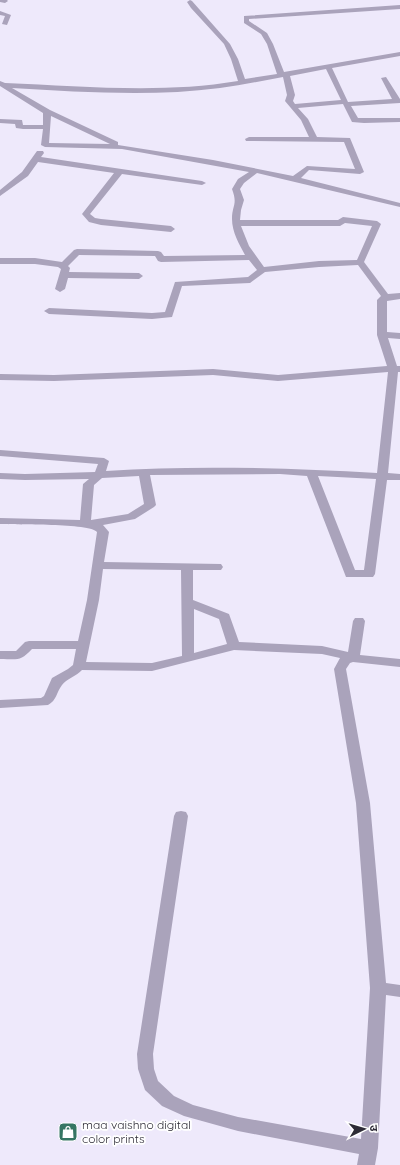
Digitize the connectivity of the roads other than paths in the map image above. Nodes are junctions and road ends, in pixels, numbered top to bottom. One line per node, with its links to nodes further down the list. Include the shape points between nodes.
1 (393, 0): 3 (street)
2 (190, 2): 10 (street, via 198,14 224,40 237,63)
3 (400, 6): 8 (street, via 246,17 246,22 264,33)
4 (0, 13): 5 (street, via 8,15)
5 (5, 24)
6 (400, 54): 7 (street)
7 (328, 66): 8 (street); 13 (street)
8 (284, 74): 10 (street); 14 (street, via 291,95 289,101)
9 (384, 78): 12 (street)
10 (242, 82): 11 (street, via 141,91 58,89)
11 (1, 84): 15 (street)
12 (399, 101): 13 (street)
13 (345, 103): 14 (street); 16 (street, via 355,120)
14 (293, 106): 20 (street, via 304,119)
15 (47, 112): 18 (street); 22 (street)
16 (400, 120)
17 (0, 121): 18 (street, via 19,122 19,126 23,127)
18 (47, 127): 21 (street)
19 (249, 139): 20 (street)
20 (314, 140): 26 (street, via 347,140 360,172 308,168)
21 (45, 145): 22 (street); 23 (street)
22 (122, 147): 24 (street)
23 (36, 159): 25 (street); 28 (street, via 25,174)
24 (256, 170): 26 (street); 30 (street, via 241,181 236,189 240,200 236,210)
25 (120, 171): 27 (street); 31 (street, via 87,211 88,218 101,222)
26 (295, 179): 29 (street)
27 (202, 183)
28 (0, 194)
29 (400, 205)
30 (237, 223): 32 (street, via 237,233); 34 (street, via 340,223 343,220 377,224)
31 (171, 229)
32 (251, 257): 35 (street, via 161,259 158,254 77,252); 36 (street)
33 (0, 261): 35 (street, via 52,262)
34 (360, 262): 36 (street); 41 (street)
35 (64, 265): 37 (street)
36 (262, 270): 42 (street, via 250,280 178,284 169,315)
37 (65, 275): 38 (street); 39 (street)
38 (139, 276)
39 (60, 289)
40 (400, 296): 41 (street)
41 (386, 297): 43 (street, via 382,300 381,306)
42 (49, 311)
43 (382, 336): 44 (street); 45 (street)
44 (400, 336)
45 (396, 369): 46 (street, via 274,379 211,372 83,378); 52 (street)
46 (0, 377)
47 (0, 453): 50 (street, via 104,461)
48 (144, 472): 49 (street); 50 (street); 55 (street, via 150,505 131,517)
49 (311, 472): 52 (street); 52 (street, via 350,574 369,574)
50 (100, 475): 51 (street); 55 (street, via 89,484)
51 (0, 476)
52 (382, 476): 53 (street)
53 (400, 477)
54 (0, 520): 55 (street)
55 (85, 524): 56 (street, via 104,532)
56 (98, 566): 57 (street); 61 (street)
57 (187, 566): 58 (street); 59 (street)
58 (217, 567)
59 (188, 602): 62 (street, via 225,618); 65 (street)
60 (359, 621): 64 (street)
61 (84, 645): 63 (street, via 29,645 19,655); 67 (street)
62 (234, 646): 64 (street, via 322,650); 65 (street)
63 (0, 655)
64 (353, 658): 66 (street); 70 (street, via 346,660 340,674 363,803)
65 (188, 659): 67 (street, via 152,667)
66 (400, 663)
67 (79, 666): 68 (street, via 56,681 49,699 43,702)
68 (0, 704)
69 (181, 816): 72 (street, via 145,1054 151,1086 168,1101 190,1111 238,1124)
70 (378, 988): 71 (street); 72 (street)
71 (400, 991)
72 (369, 1148): 73 (street)
73 (366, 1165)

